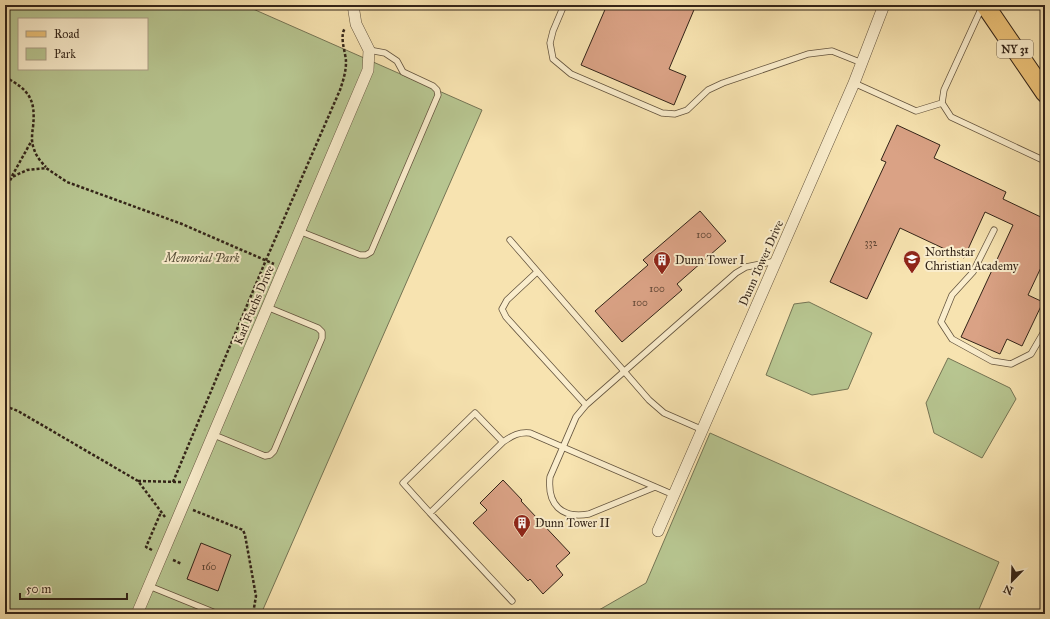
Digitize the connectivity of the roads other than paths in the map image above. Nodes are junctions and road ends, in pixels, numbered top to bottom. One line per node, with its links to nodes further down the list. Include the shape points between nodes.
1 (353, 5): 5 (street, Karl Fuchs Drive, via 356,24)
2 (564, 5): 6 (lane, via 550,43 553,59 571,74 662,113 675,114 687,110 708,90 723,83 808,54 832,51)
3 (884, 5): 6 (street, Dunn Tower Drive)
4 (984, 5): 8 (main road, NY 31); 9 (lane, via 944,90)
5 (369, 50): 11 (street, Karl Fuchs Drive, via 368,70 364,82); 11 (lane, via 385,52 397,61 404,72 433,86 438,95 371,252 360,255)
6 (862, 63): 7 (street, Dunn Tower Drive)
7 (854, 82): 9 (lane, via 916,111); 14 (street, Dunn Tower Drive)
8 (1045, 92)
9 (942, 103): 10 (lane, via 950,117)
10 (1045, 161)
11 (299, 230): 16 (street, Karl Fuchs Drive)
12 (994, 230): 17 (lane, via 973,272 952,295 941,322 952,339 992,361 1011,364 1031,354)
13 (510, 240): 15 (lane)
14 (776, 261): 18 (lane, via 746,267 736,273); 20 (street, Dunn Tower Drive)
15 (537, 272): 18 (lane); 19 (lane, via 507,300 502,309)
16 (267, 307): 21 (street, Karl Fuchs Drive); 21 (lane, via 318,328 322,332 322,338 274,451 270,455 265,456)
17 (1045, 330)
18 (624, 372): 19 (lane); 20 (lane, via 664,413)
19 (586, 405): 23 (lane, via 576,418)
20 (703, 430): 25 (street, Dunn Tower Drive)
21 (214, 435): 28 (street, Karl Fuchs Drive)
22 (503, 442): 23 (lane, via 521,432); 26 (lane); 26 (lane, via 475,413 402,483)
23 (562, 448): 24 (lane); 24 (lane, via 550,477 549,487 556,506 570,515 590,514)
24 (655, 487): 25 (lane)
25 (674, 495): 27 (street, Dunn Tower Drive)
26 (430, 513): 29 (lane)
27 (658, 531)
28 (149, 586): 30 (street, Karl Fuchs Drive); 31 (lane)
29 (512, 601)
30 (137, 614)
31 (218, 614)

